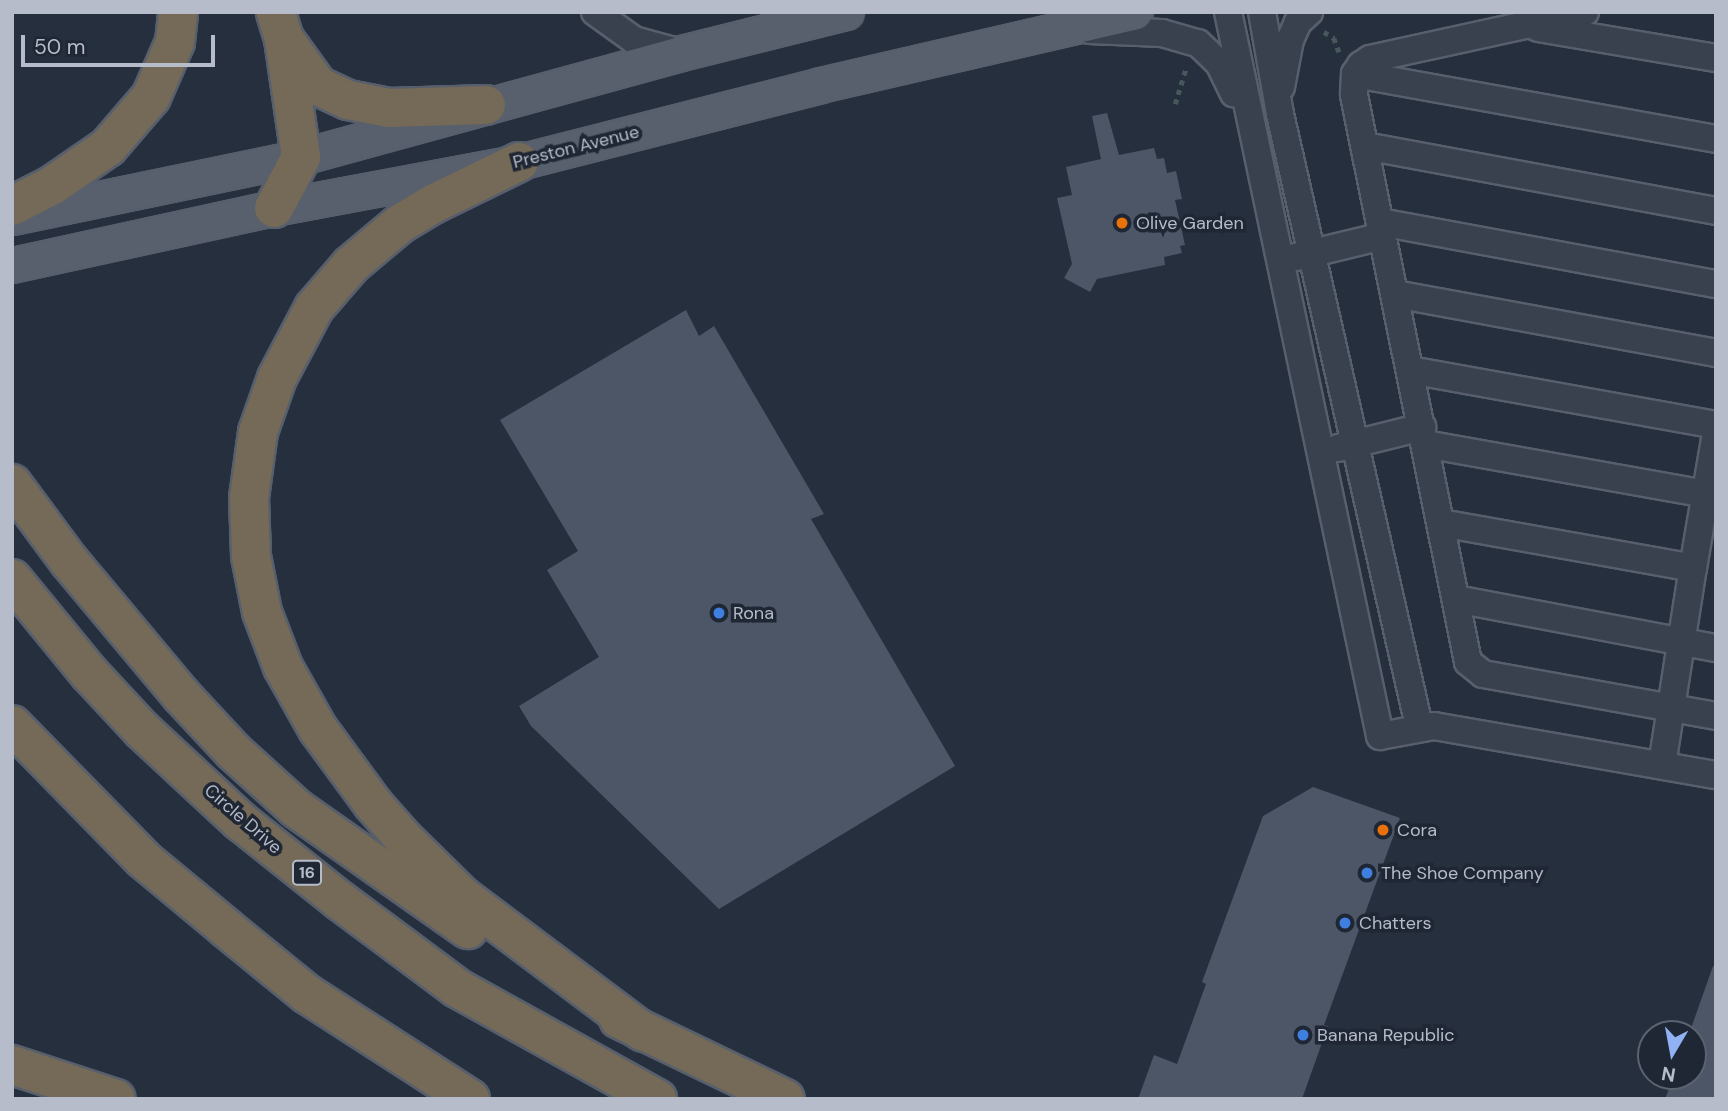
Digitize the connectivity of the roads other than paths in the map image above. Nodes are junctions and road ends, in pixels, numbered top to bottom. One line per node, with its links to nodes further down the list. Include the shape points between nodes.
1 (178, 12): 22 (highway, via 175,42 152,97 108,146 53,185)
2 (595, 12): 12 (lane, via 634,40)
3 (846, 12): 12 (main road)
4 (1135, 12): 11 (main road, Preston Avenue)
5 (1227, 12): 16 (lane)
6 (1262, 12): 17 (lane)
7 (1585, 12): 9 (lane)
8 (1316, 22): 17 (lane, via 1298,22 1290,40)
9 (1524, 25): 13 (lane); 14 (lane, via 1370,60)
10 (280, 26): 15 (highway, via 318,86 348,100 389,108); 20 (highway)
11 (1066, 28): 16 (lane, via 1162,33 1198,43 1219,63 1233,93); 21 (main road, Preston Avenue)
12 (681, 53): 15 (main road)
13 (1716, 58)
14 (1355, 74): 18 (lane); 19 (lane, via 1354,95)
15 (486, 105): 20 (main road)
16 (1248, 111): 28 (lane)
17 (1280, 114): 27 (lane)
18 (1716, 139)
19 (1365, 146): 24 (lane); 26 (lane)
20 (301, 157): 23 (highway); 25 (main road)
21 (519, 162): 23 (main road, Preston Avenue); 53 (highway, via 401,223 351,265 314,308 276,378 258,432 249,498 251,556 262,612 283,667 318,729 373,804 462,896)
22 (12, 206)
23 (275, 208): 29 (main road, Preston Avenue)
24 (1716, 211)
25 (12, 217)
26 (1381, 229): 27 (lane); 30 (lane); 31 (lane)
27 (1311, 252): 28 (lane); 37 (lane)
28 (1281, 261): 38 (lane)
29 (12, 265)
30 (1716, 284)
31 (1395, 294): 32 (lane); 33 (lane)
32 (1716, 353)
33 (1410, 370): 34 (lane); 36 (lane)
34 (1716, 425)
35 (1716, 434): 40 (lane)
36 (1423, 436): 37 (lane); 40 (lane); 41 (lane)
37 (1355, 443): 38 (lane); 50 (lane)
38 (1320, 452): 50 (lane, via 1380,736)
39 (12, 484): 53 (highway, via 69,561 181,695 296,808 508,956)
40 (1705, 494): 42 (lane)
41 (1441, 523): 42 (lane); 44 (lane)
42 (1693, 568): 45 (lane)
43 (12, 579): 59 (highway, Circle Drive / 16, via 133,720 240,821 457,988)
44 (1456, 599): 45 (lane); 47 (lane, via 1468,662 1475,670)
45 (1681, 642): 46 (lane); 47 (lane)
46 (1716, 648)
47 (1671, 708): 48 (lane); 51 (lane)
48 (1716, 716)
49 (12, 725): 58 (highway, via 143,859 226,928 307,994)
50 (1419, 726): 51 (lane)
51 (1662, 765): 52 (lane)
52 (1716, 775)
53 (643, 1032): 60 (highway)
54 (12, 1065): 57 (highway)
55 (12, 1090): 56 (highway)
56 (45, 1099)
57 (116, 1099)
58 (470, 1099)
59 (657, 1099)
60 (785, 1099)

